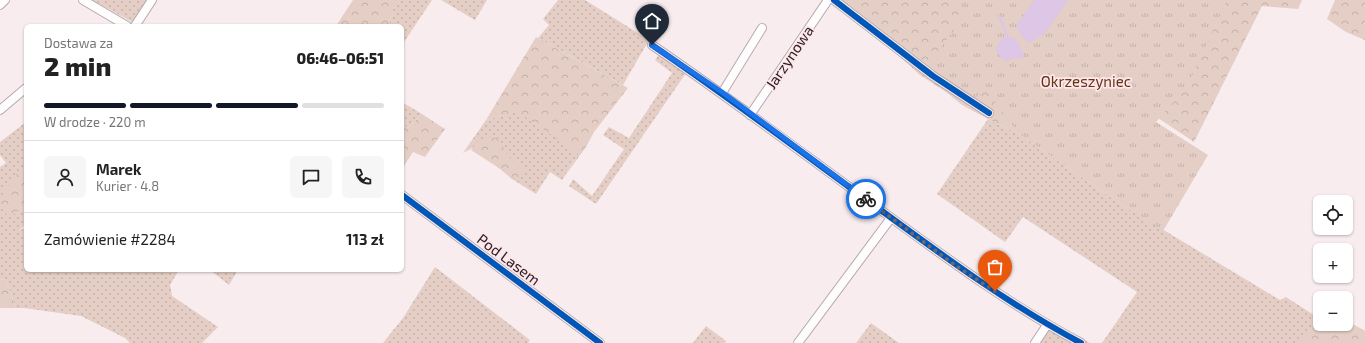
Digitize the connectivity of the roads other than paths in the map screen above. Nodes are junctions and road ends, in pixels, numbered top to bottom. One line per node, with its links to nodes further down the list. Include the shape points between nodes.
1 (5, 0): 6 (street)
2 (83, 0): 7 (street)
3 (152, 0): 8 (street)
4 (828, 0): 15 (street, Jarzynowa)
5 (834, 0): 14 (street, via 933,76)
6 (0, 4)
7 (124, 24)
8 (136, 24)
9 (762, 28): 12 (street)
10 (652, 45): 12 (street)
11 (24, 90): 13 (street)
12 (722, 92): 15 (street)
13 (0, 110)
14 (989, 113)
15 (750, 115): 17 (street)
16 (404, 197): 19 (street, Pod Lasem)
17 (891, 218): 18 (street, via 956,266); 20 (street)
18 (1047, 325): 21 (street); 22 (street)
19 (600, 343)
20 (798, 343)
21 (1035, 343)
22 (1081, 343)

